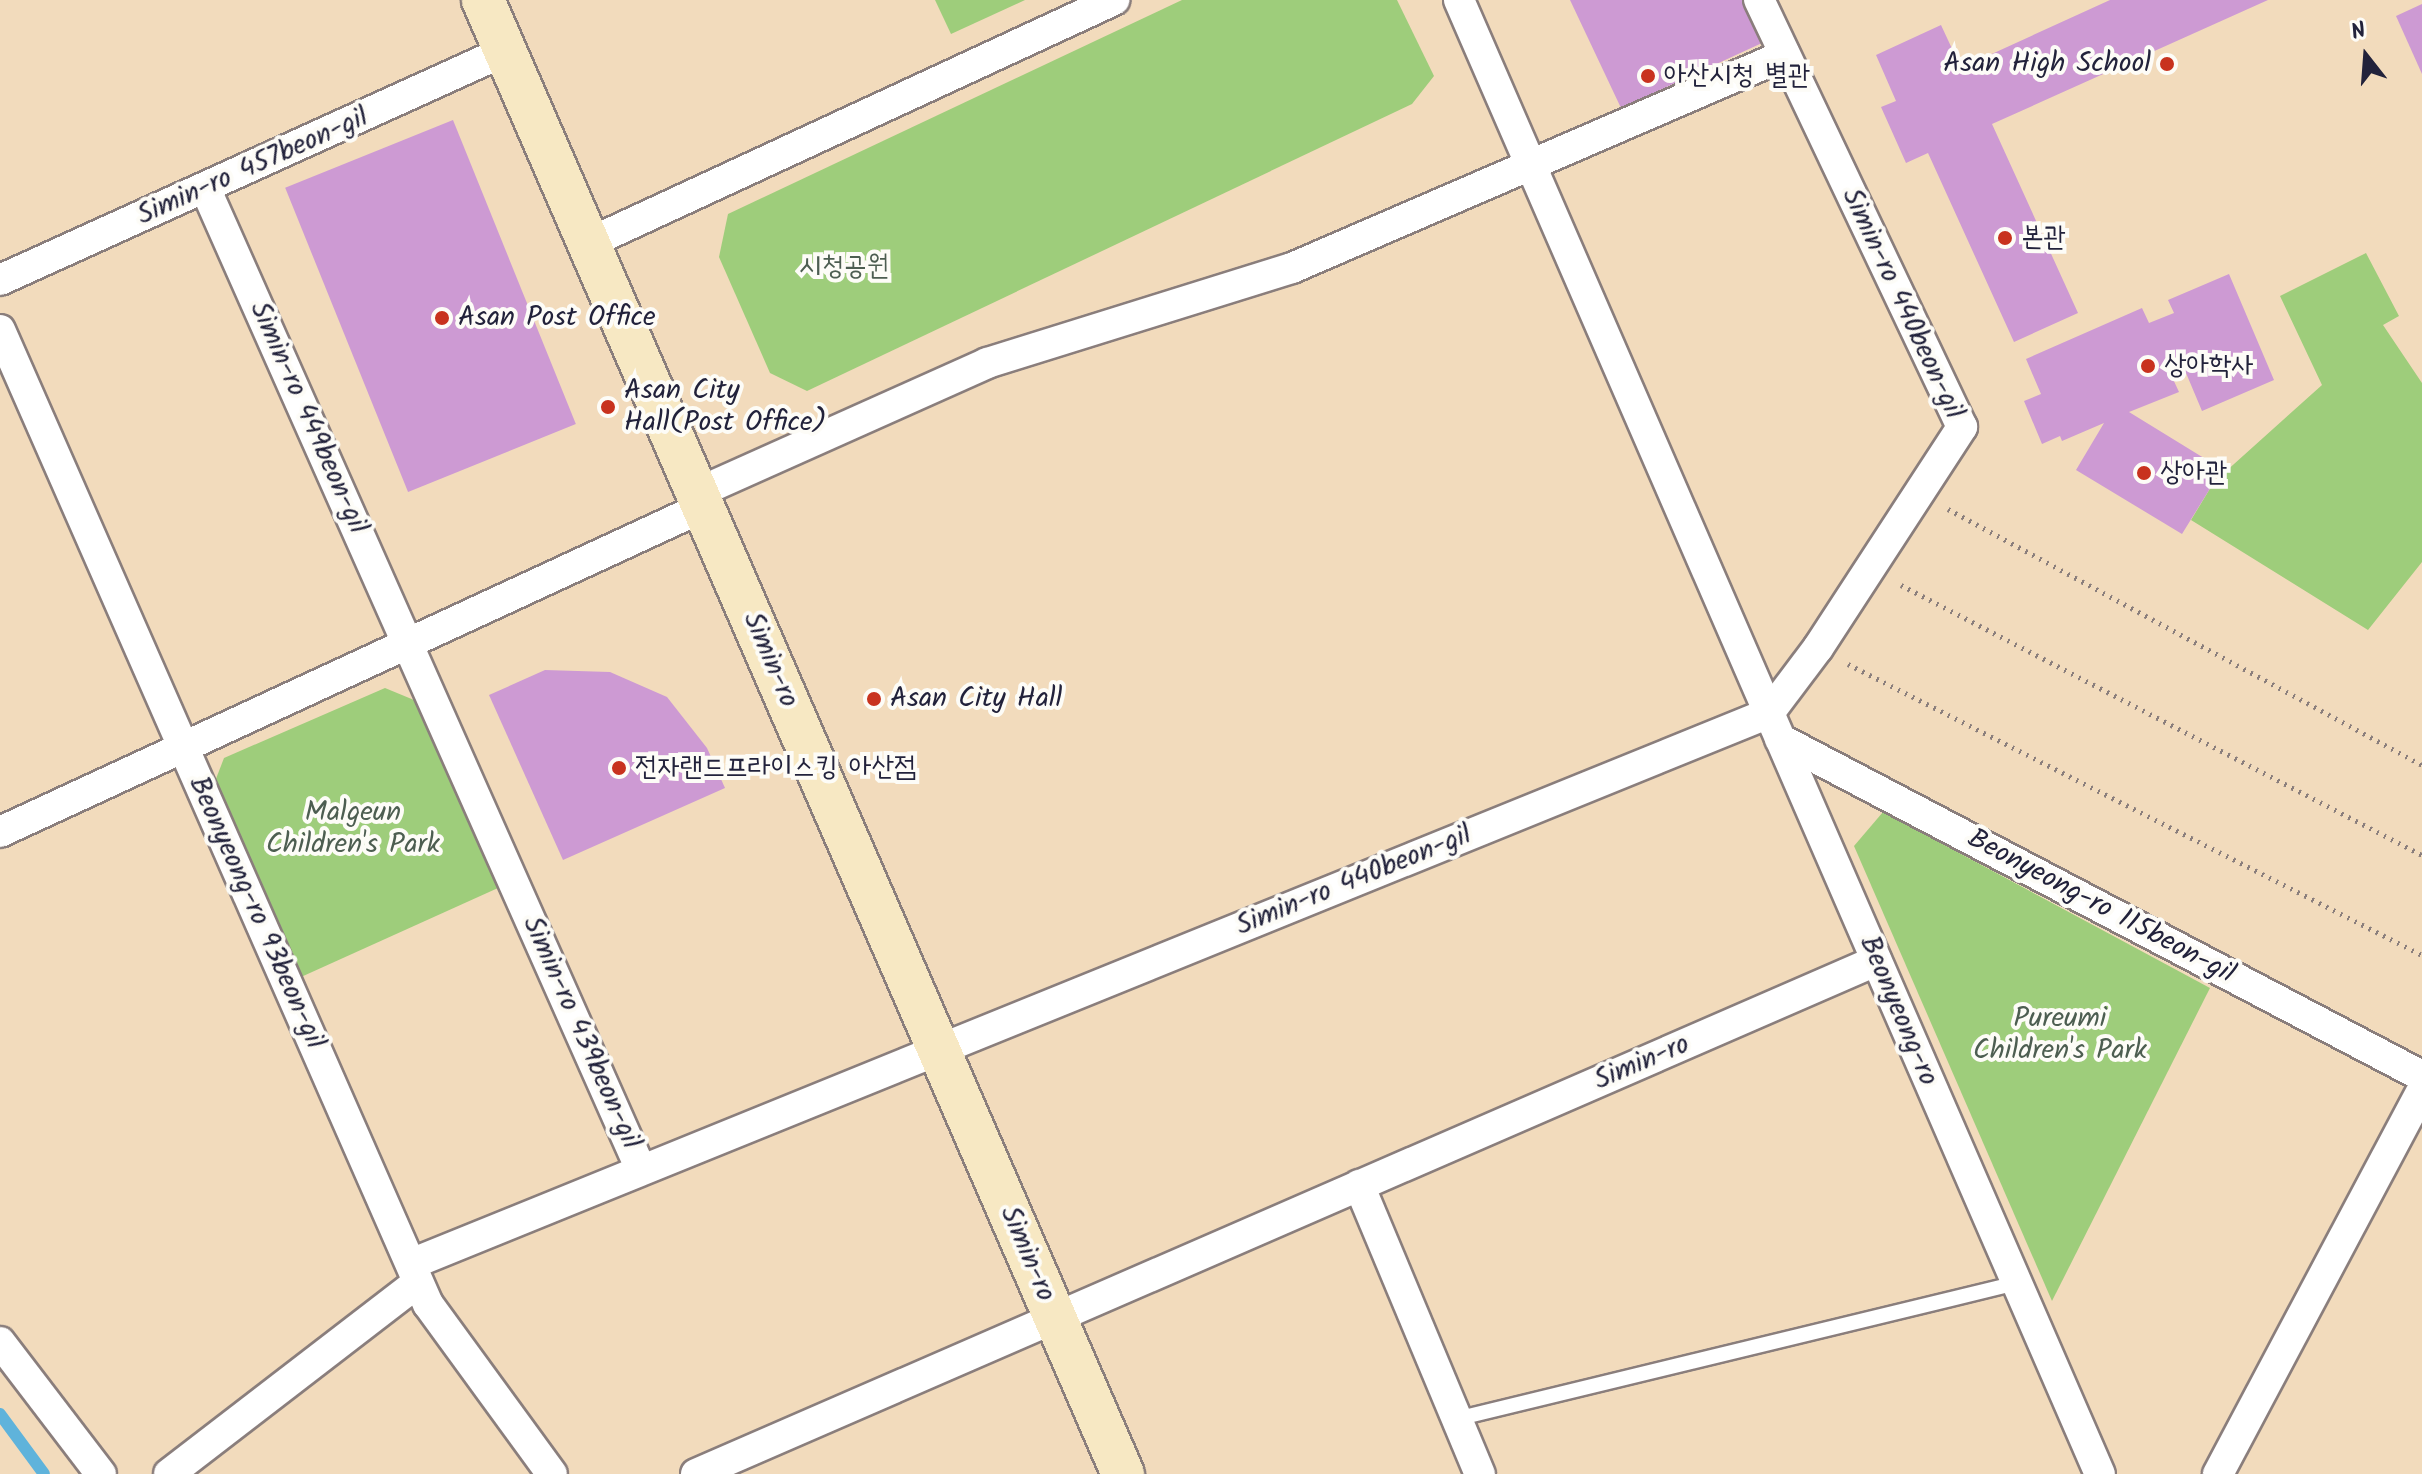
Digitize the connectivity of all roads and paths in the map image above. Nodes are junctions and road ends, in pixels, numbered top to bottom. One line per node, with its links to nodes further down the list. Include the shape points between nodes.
1 (483, 0): 5 (main road, Simin-ro)
2 (1114, 0): 9 (street)
3 (1459, 0): 7 (street)
4 (1759, 0): 6 (street, Simin-ro 440beon-gil)
5 (505, 51): 8 (street, Simin-ro 457beon-gil); 9 (main road, Simin-ro)
6 (1785, 55): 7 (street); 12 (street, Simin-ro 440beon-gil, via 1962,427)
7 (1530, 164): 13 (street, via 1292,268 987,363); 17 (street)
8 (206, 190): 10 (street, Simin-ro 457beon-gil); 15 (street, Simin-ro 449beon-gil)
9 (589, 243): 13 (main road, Simin-ro)
10 (0, 280)
11 (0, 330): 18 (street, Beonyeong-ro 93beon-gil)
12 (1920, 494): 14 (street, Simin-ro 440beon-gil); 19 (path)
13 (700, 500): 15 (street); 24 (main road, Simin-ro)
14 (1870, 569): 16 (street, Simin-ro 440beon-gil); 21 (path)
15 (411, 646): 18 (street); 27 (street, Simin-ro 439beon-gil)
16 (1818, 648): 17 (street, Simin-ro 440beon-gil); 22 (path)
17 (1774, 726): 23 (street, Beonyeong-ro); 24 (street, Simin-ro 440beon-gil); 25 (street, Beonyeong-ro 115beon-gil)
18 (184, 748): 20 (street); 29 (street, Beonyeong-ro 93beon-gil)
19 (2422, 765)
20 (0, 832)
21 (2422, 855)
22 (2422, 955)
23 (1876, 961): 28 (street, Simin-ro); 30 (street, Beonyeong-ro)
24 (939, 1049): 27 (street, Simin-ro 439beon-gil); 31 (main road, Simin-ro)
25 (2422, 1076)
26 (2422, 1091): 41 (street)
27 (641, 1170): 29 (street)
28 (1359, 1185): 31 (street, Simin-ro); 33 (street)
29 (414, 1273): 35 (street); 36 (street, Beonyeong-ro 93beon-gil, via 428,1304)
30 (2017, 1283): 33 (lane); 40 (street, Beonyeong-ro)
31 (1056, 1319): 37 (street); 38 (main road, Simin-ro)
32 (0, 1342): 34 (street)
33 (1456, 1419): 39 (street)
34 (101, 1474)
35 (169, 1474)
36 (552, 1474)
37 (696, 1474)
38 (1123, 1474)
39 (1480, 1474)
40 (2100, 1474)
41 (2218, 1474)

